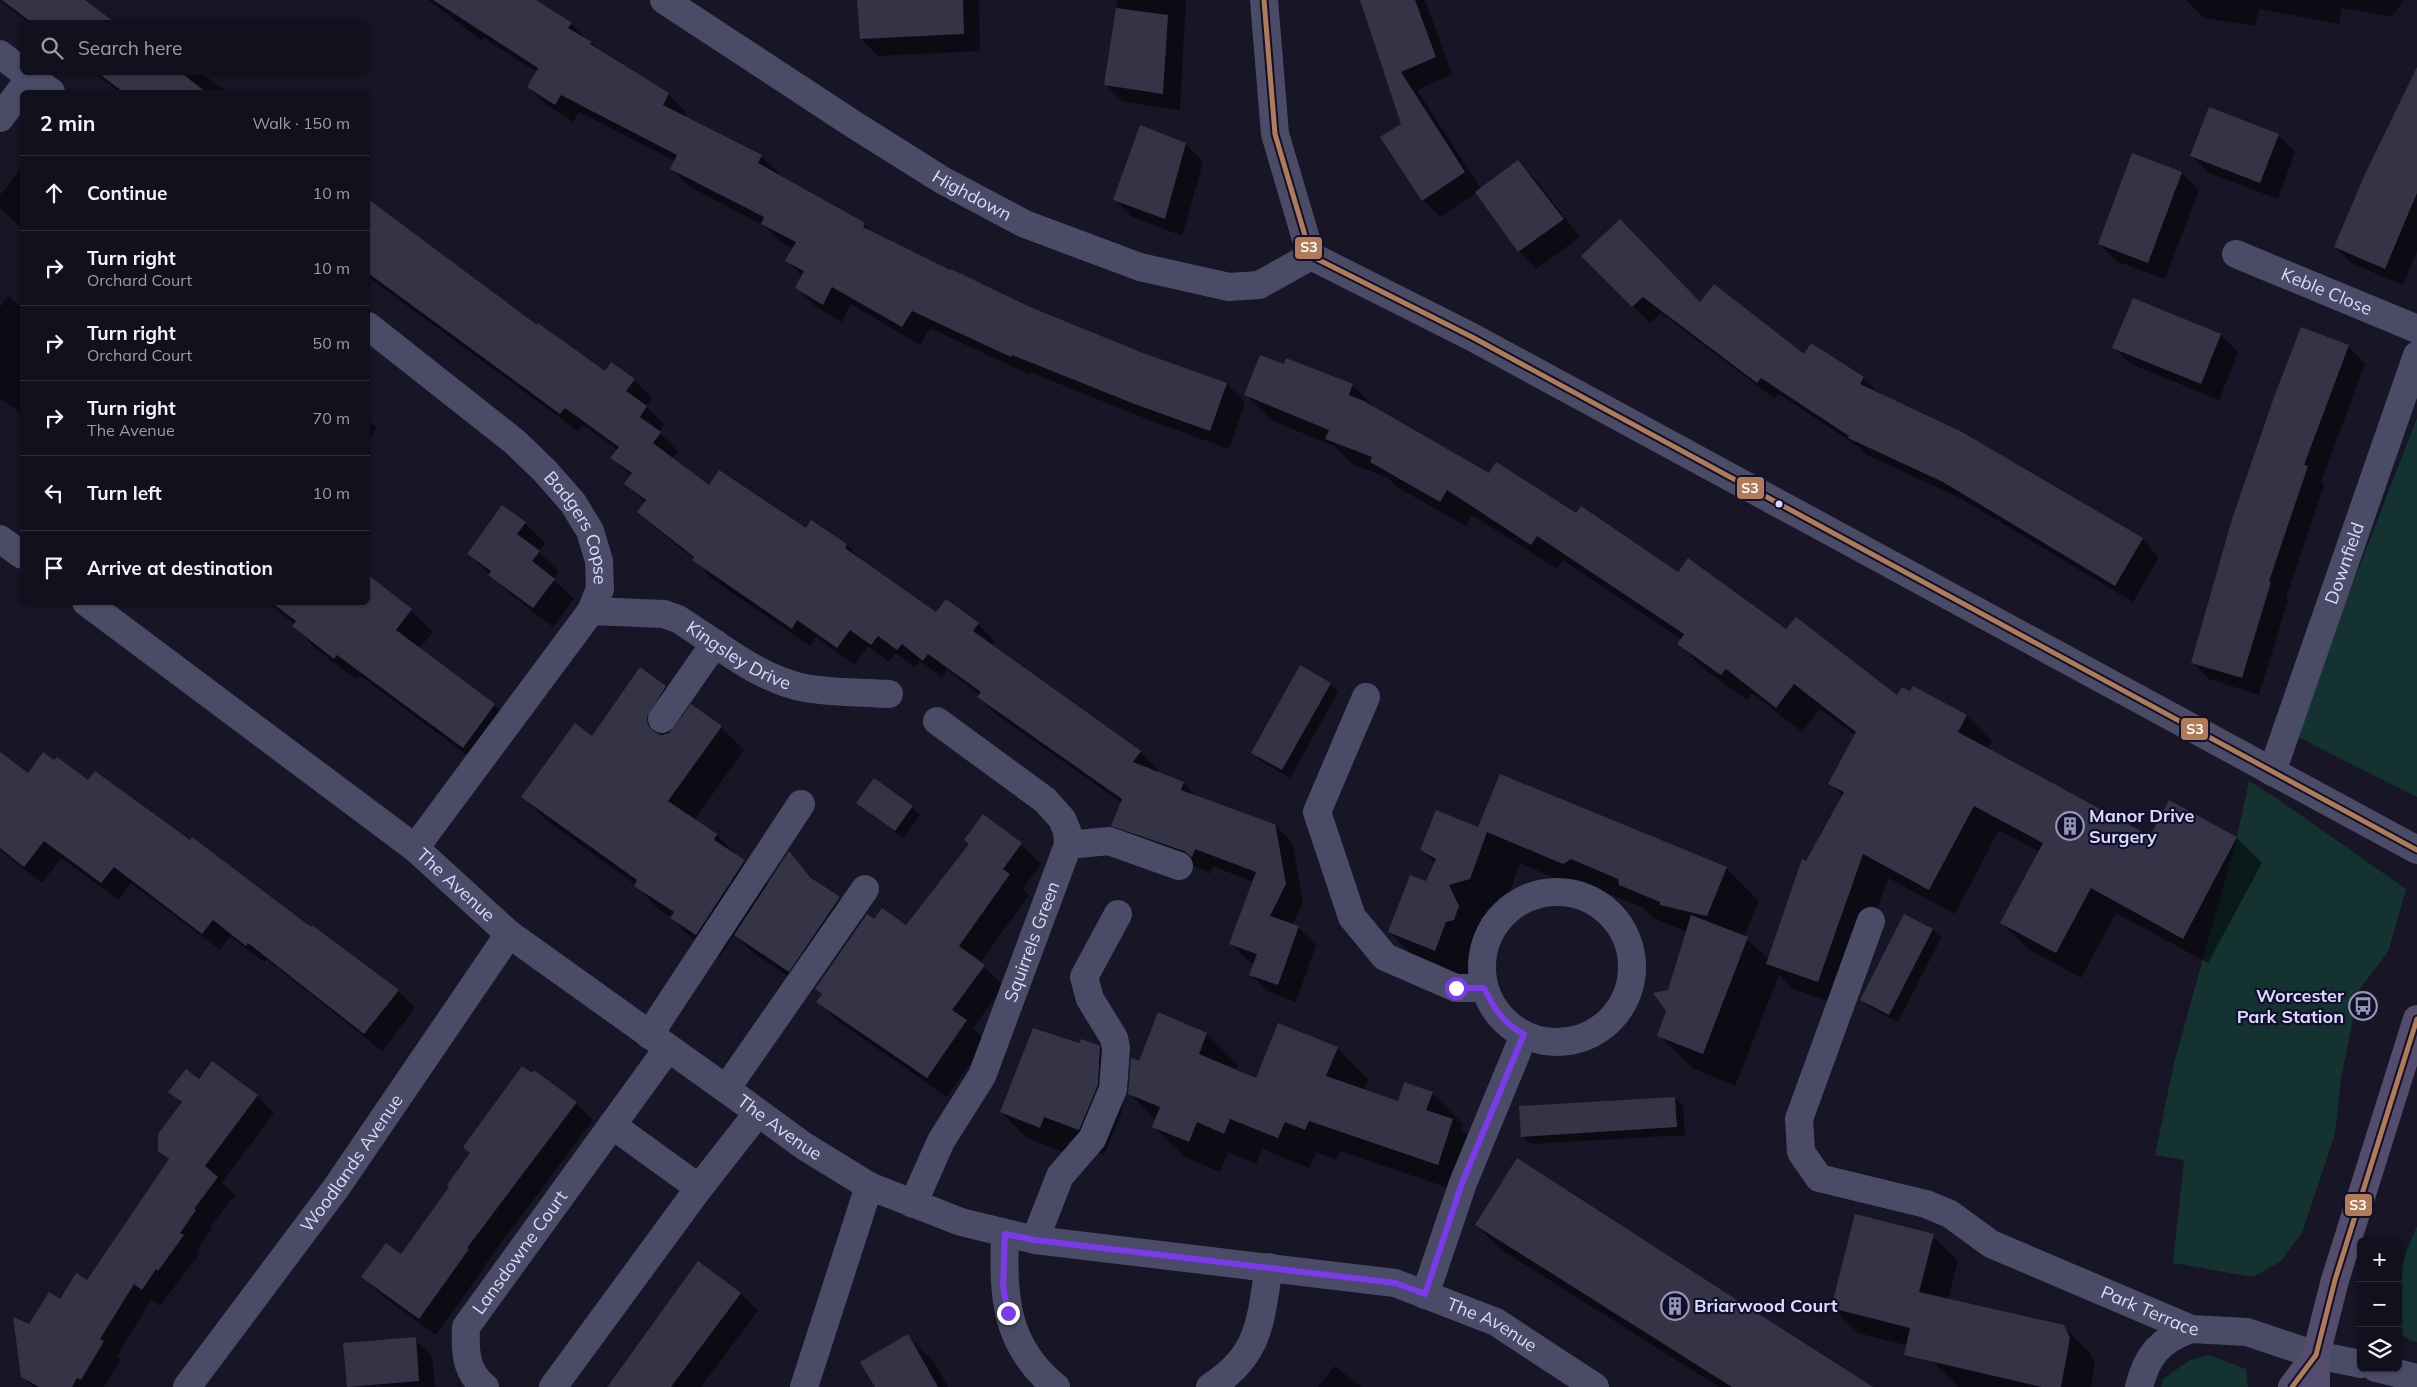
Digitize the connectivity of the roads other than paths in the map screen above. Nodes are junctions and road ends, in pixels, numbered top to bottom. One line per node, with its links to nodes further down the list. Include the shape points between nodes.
1 (664, 0): 10 (street, Highdown, via 926,170 1025,224 1140,267 1229,287 1258,285)
2 (1264, 0): 10 (street, via 1276,134)
3 (0, 54): 4 (street)
4 (20, 69)
5 (32, 78): 6 (street)
6 (22, 90)
7 (20, 93): 8 (street)
8 (0, 118)
9 (2236, 254): 12 (street, Keble Close)
10 (1311, 256): 23 (street, via 1481,342)
11 (370, 328): 17 (street, Badgers Copse, via 515,442 573,503 590,531 599,561 600,589)
12 (2417, 329)
13 (2417, 355): 23 (street, Downfield)
14 (0, 539): 15 (street)
15 (20, 554)
16 (90, 605): 26 (street, The Avenue)
17 (591, 611): 18 (street, Kingsley Drive, via 664,614 678,619); 26 (street, Badgers Copse)
18 (715, 643): 19 (street, Kingsley Drive, via 763,674 788,684); 21 (street)
19 (889, 694)
20 (1366, 697): 33 (street, via 1317,812 1352,917 1385,957 1456,988)
21 (662, 718)
22 (937, 721): 25 (street, via 1044,800 1062,819)
23 (2272, 772): 27 (street)
24 (801, 804): 36 (street, Lansdowne Court)
25 (1068, 845): 28 (street, via 1109,841); 42 (street, Squirrels Green, via 982,1076 941,1141)
26 (416, 848): 32 (street, The Avenue)
27 (2417, 850)
28 (1179, 866)
29 (865, 889): 37 (street)
30 (1118, 914): 44 (street, via 1084,977 1090,999 1114,1038 1113,1089 1092,1139 1060,1176)
31 (1871, 921): 47 (street, Park Terrace, via 1799,1119 1801,1152 1819,1178 1926,1204 1950,1214 1991,1244)
32 (509, 934): 36 (street, The Avenue); 52 (street, Woodlands Avenue, via 336,1188)
33 (1484, 988): 35 (street, via 1495,1011 1513,1030); 35 (street, via 1481,963 1486,939 1499,919 1517,903 1540,894 1564,892 1587,898 1608,912 1623,930 1631,954 1632,980 1624,1004 1608,1024 1586,1038 1562,1043 1536,1041)
34 (2417, 1019): 48 (main road, via 2335,1280)
35 (1524, 1034): 46 (street, via 1462,1183)
36 (658, 1041): 37 (street, The Avenue); 39 (street, Lansdowne Court)
37 (726, 1089): 38 (street, The Avenue)
38 (757, 1114): 40 (street, The Avenue); 41 (street)
39 (612, 1125): 41 (street); 53 (street, Lansdowne Court, via 466,1328 464,1353 476,1380)
40 (869, 1186): 42 (street, The Avenue); 55 (street)
41 (699, 1188): 54 (street)
42 (913, 1204): 43 (street, The Avenue)
43 (1005, 1234): 44 (street, The Avenue); 56 (street, via 1003,1286 1008,1313 1021,1345 1042,1375)
44 (1035, 1240): 45 (street, The Avenue)
45 (1269, 1267): 46 (street, The Avenue, via 1395,1283); 57 (street, via 1259,1330 1242,1360)
46 (1425, 1294): 58 (street, The Avenue, via 1496,1322)
47 (2191, 1329): 48 (street, Park Terrace, via 2247,1332); 59 (street, via 2172,1336 2157,1347)
48 (2316, 1355): 49 (street, Park Terrace); 60 (main road); 61 (main road)
49 (2357, 1363)
50 (2389, 1372): 51 (street)
51 (2415, 1380)
52 (187, 1387)
53 (485, 1387)
54 (553, 1387)
55 (804, 1387)
56 (1056, 1387)
57 (1210, 1387)
58 (1595, 1387)
59 (2139, 1387)
60 (2292, 1387)
61 (2316, 1387)

